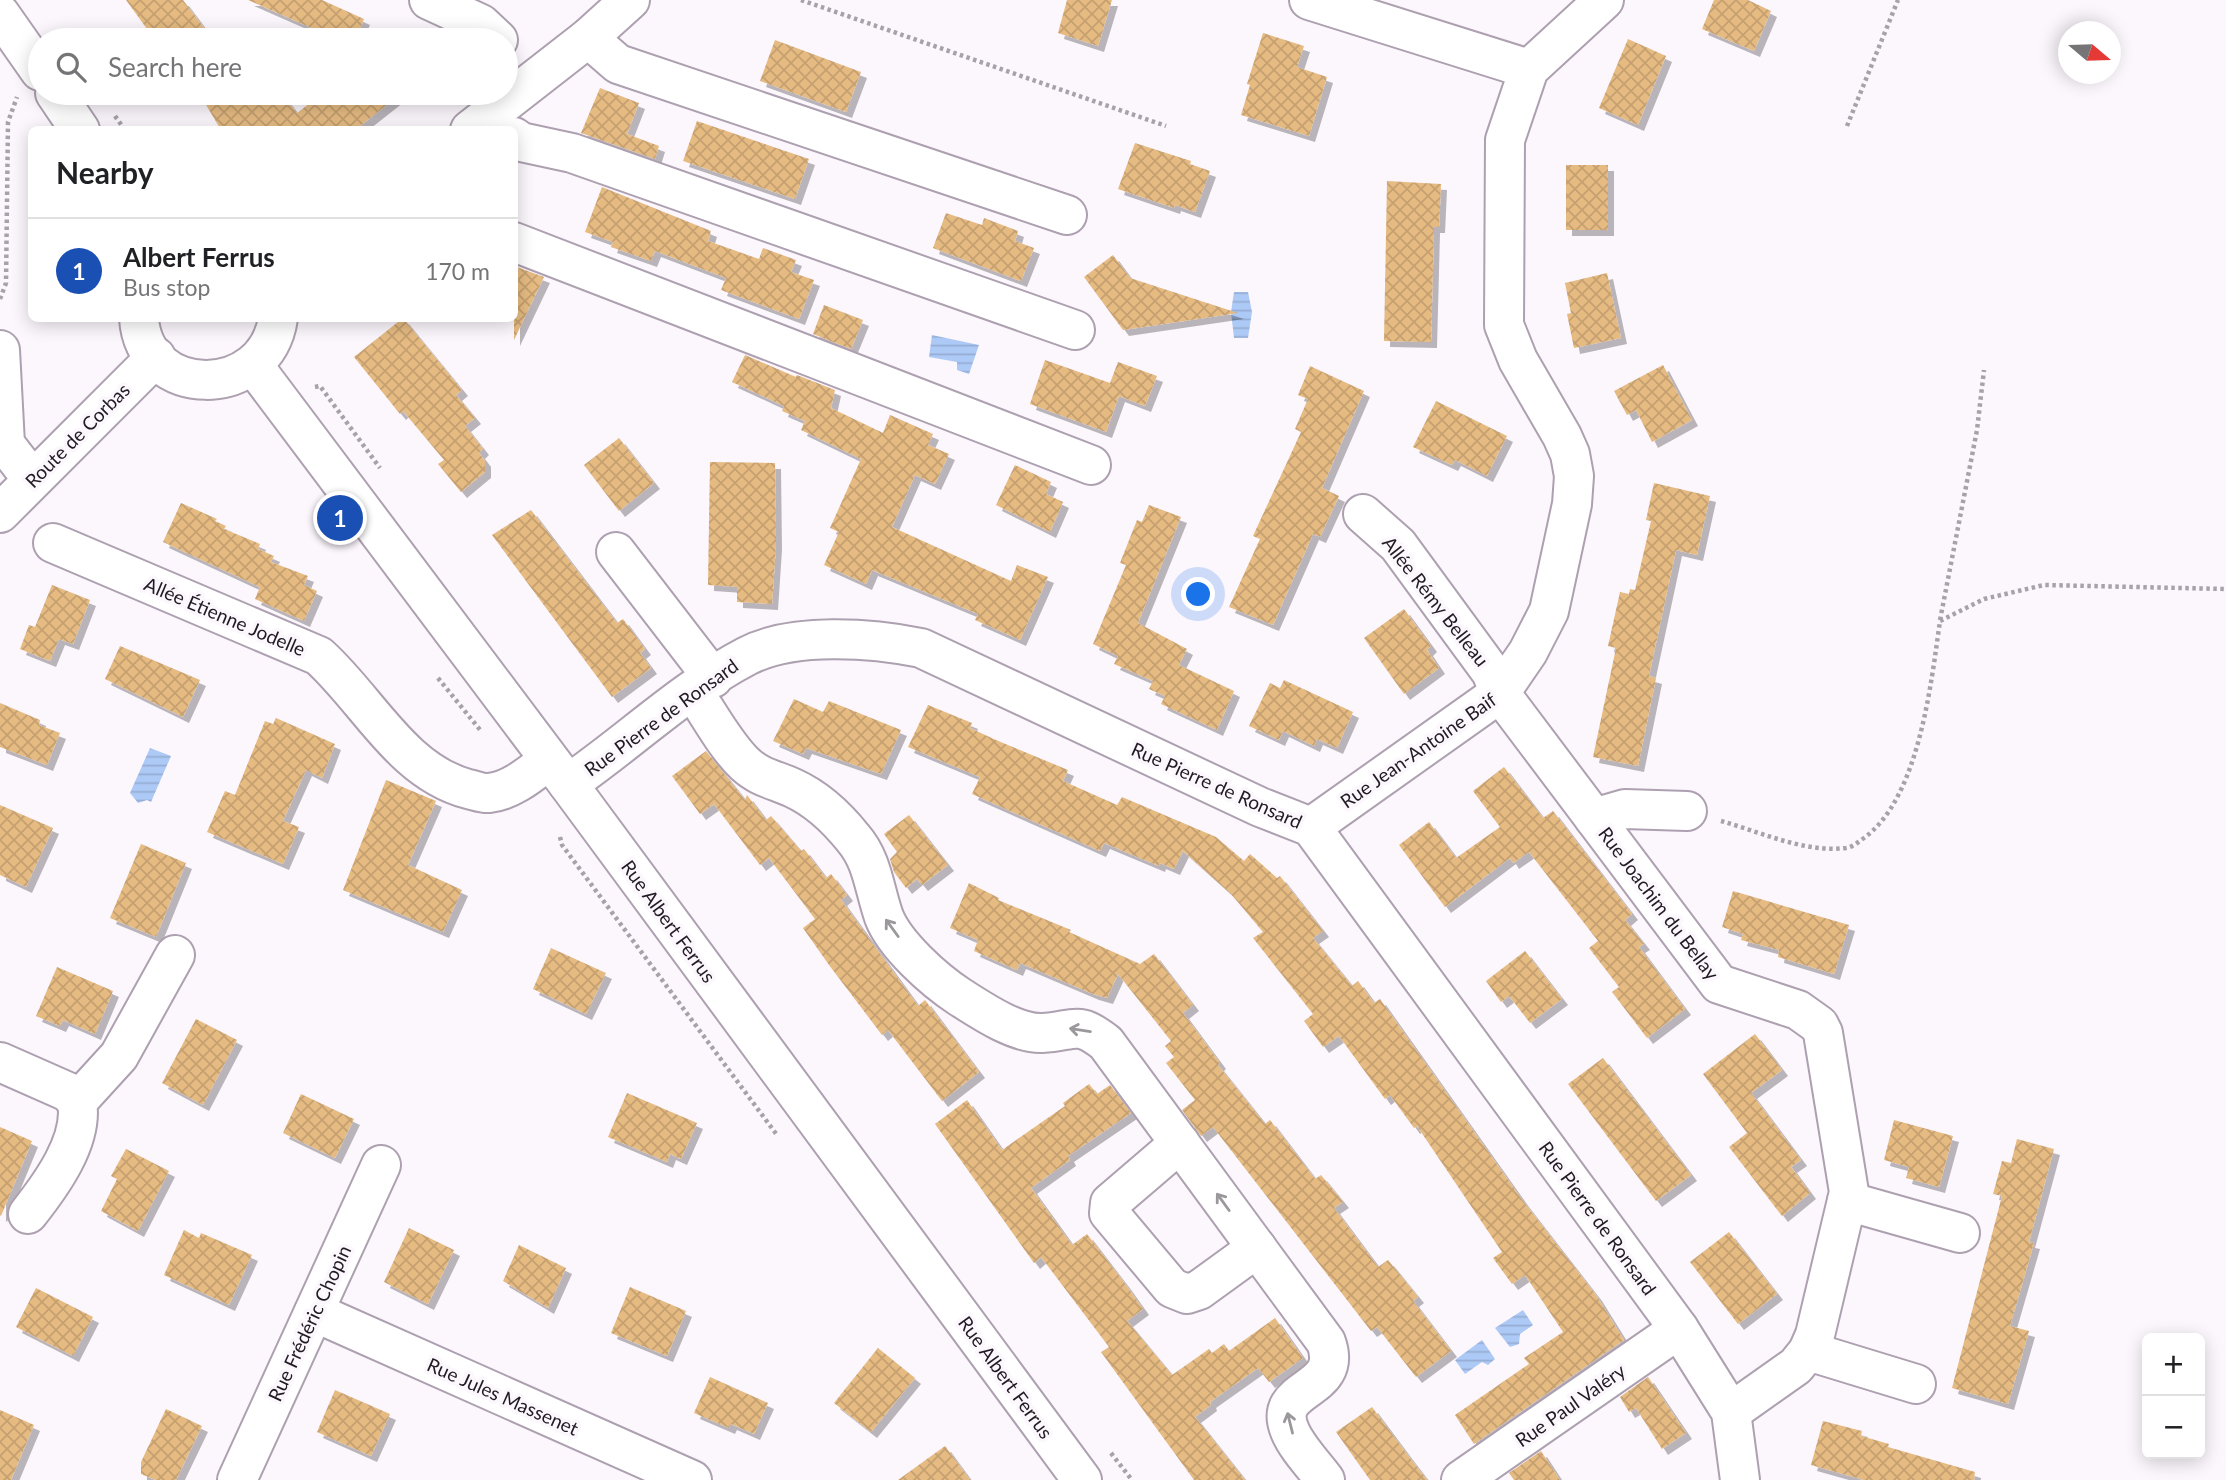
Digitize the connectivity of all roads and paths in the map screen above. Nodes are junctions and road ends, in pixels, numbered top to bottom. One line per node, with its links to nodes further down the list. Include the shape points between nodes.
1 (429, 0): 8 (street)
2 (630, 0): 9 (street)
3 (801, 0): 20 (path)
4 (1308, 0): 12 (street)
5 (1604, 0): 12 (street)
6 (1898, 0): 21 (path)
7 (0, 14): 11 (street)
8 (485, 28)
9 (588, 38): 13 (street); 23 (street, via 618,64)
10 (518, 64): 13 (street)
11 (28, 65)
12 (1529, 69): 42 (street, Rue Jean-Antoine Baif, via 1505,140 1504,325 1518,360 1562,436 1574,477 1549,611)
13 (532, 82): 15 (street)
14 (28, 91): 25 (path, via 14,99 8,122 6,283)
15 (518, 99)
16 (57, 105): 18 (street)
17 (513, 105): 19 (street)
18 (76, 126)
19 (496, 126)
20 (1166, 126)
21 (1847, 126)
22 (518, 140): 28 (street, via 572,152)
23 (1067, 215)
24 (518, 244): 33 (street)
25 (0, 299)
26 (140, 322): 30 (street, via 147,346)
27 (277, 322): 31 (street, via 267,351)
28 (1075, 330)
29 (0, 350): 34 (street, via 5,444)
30 (156, 357): 31 (street, via 175,373 201,381 240,374); 34 (street, Route de Corbas)
31 (253, 365): 43 (street, Rue Albert Ferrus)
32 (1984, 370): 40 (path)
33 (1091, 465)
34 (32, 479): 35 (street, Route de Corbas)
35 (0, 513)
36 (1363, 514): 42 (street, Allée Rémy Belleau, via 1398,545 1491,672)
37 (53, 542): 43 (street, Allée Étienne Jodelle, via 319,656 411,758 437,777 488,794 524,779)
38 (616, 552): 41 (street)
39 (2226, 589): 40 (path, via 2044,585 1984,599)
40 (1940, 621): 44 (path, via 1930,695 1905,784 1890,813 1869,834 1850,848 1819,850)
41 (703, 684): 43 (street, Rue Pierre de Ronsard); 46 (street, Rue Pierre de Ronsard, via 749,655 796,642 882,640 921,648); 50 (street, one-way to 41, via 1106,1043 1090,1030 1065,1028 1042,1033 1018,1028 960,997 922,967 885,920 869,863 855,840 825,807 744,764)
42 (1500, 693): 45 (street, Rue Joachim du Bellay); 46 (street, Rue Jean-Antoine Baif)
43 (558, 772): 63 (street, Rue Albert Ferrus)
44 (1687, 811): 45 (street, via 1625,808)
45 (1594, 818): 52 (street, Rue Joachim du Bellay, via 1719,984 1798,1010 1819,1025 1849,1178)
46 (1311, 827): 57 (street, Rue Pierre de Ronsard)
47 (175, 955): 49 (street, via 119,1056)
48 (0, 1062): 49 (street, via 68,1092)
49 (77, 1102): 53 (street, via 77,1126 66,1153)
50 (1180, 1143): 55 (street, one-way to 50); 55 (street, via 1110,1203 1109,1213 1172,1288 1187,1294)
51 (381, 1166): 56 (street, Rue Frédéric Chopin)
52 (1847, 1200): 54 (street); 58 (street, Rue Joachim du Bellay)
53 (28, 1214)
54 (1960, 1233)
55 (1257, 1248): 64 (street, one-way to 55, via 1290,1430 1287,1412 1297,1392 1317,1384 1329,1371 1331,1355)
56 (314, 1312): 61 (street, Rue Frédéric Chopin); 62 (street, Rue Jules Massenet)
57 (1679, 1329): 60 (street, Rue Pierre de Ronsard); 65 (street, Rue Paul Valéry)
58 (1808, 1351): 59 (street); 60 (street, Rue Joachim du Bellay, via 1796,1366)
59 (1916, 1384)
60 (1731, 1412): 66 (street, Rue Pierre de Ronsard)
61 (237, 1480)
62 (692, 1480)
63 (1082, 1480)
64 (1325, 1480)
65 (1461, 1480)
66 (1740, 1480)

